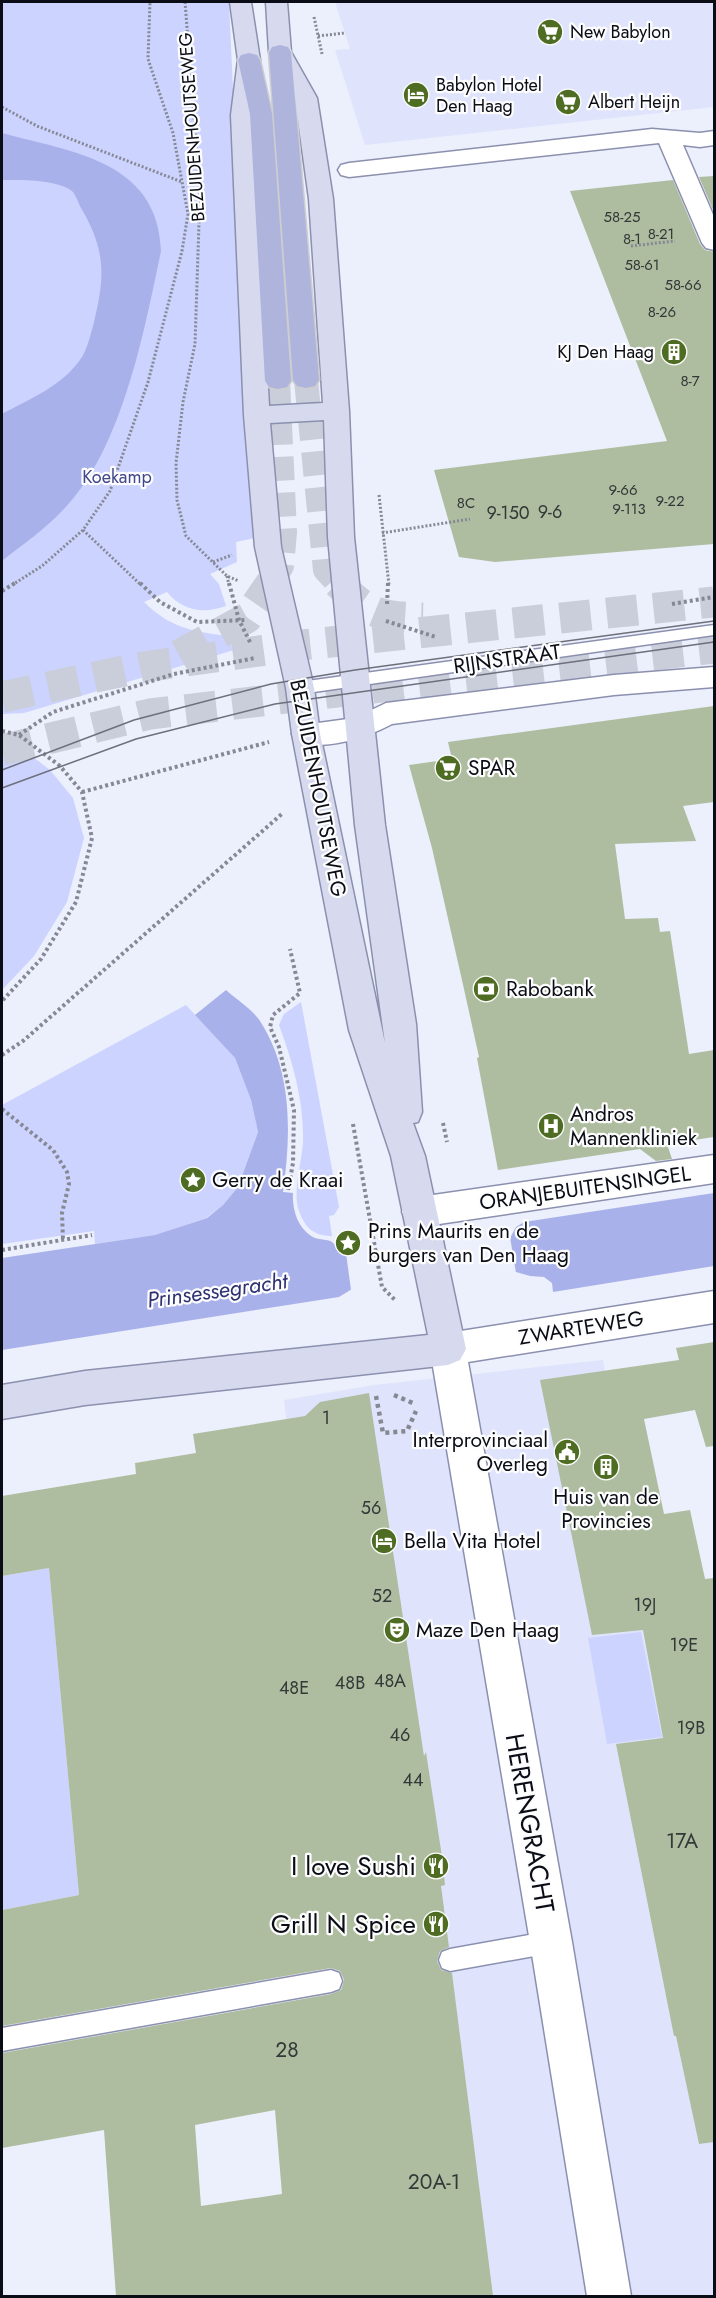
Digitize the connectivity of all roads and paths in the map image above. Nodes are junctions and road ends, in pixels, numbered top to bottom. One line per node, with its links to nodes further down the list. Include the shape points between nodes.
1 (150, 2): 15 (path, via 148,59 173,133)
2 (184, 2): 23 (path, BEZUIDENHOUTSEWEG, via 200,193 195,344 183,402 176,463 177,500 186,536 227,576 238,620 197,622 160,602)
3 (240, 2): 8 (street, BEZUIDENHOUTSEWEG)
4 (276, 2): 7 (street, BEZUIDENHOUTSEWEG)
5 (345, 33): 6 (path)
6 (318, 36)
7 (280, 52): 18 (main road); 20 (street, BEZUIDENHOUTSEWEG, via 306,98 321,199)
8 (249, 60): 19 (main road, via 261,114); 21 (street, BEZUIDENHOUTSEWEG, via 242,116)
9 (2, 107): 15 (path, via 37,126)
10 (550, 125): 13 (street)
11 (668, 138): 12 (street); 13 (street, via 652,136); 16 (street)
12 (714, 138)
13 (557, 148): 14 (street)
14 (349, 170)
15 (183, 182): 23 (path, via 188,214 182,251 148,382 110,491)
16 (713, 240): 17 (path)
17 (631, 246)
18 (306, 380)
19 (278, 381)
20 (336, 411): 21 (street); 33 (street, BEZUIDENHOUTSEWEG, via 342,537)
21 (257, 415): 34 (street, BEZUIDENHOUTSEWEG, via 268,547)
22 (470, 519): 27 (path, via 382,533 389,589)
23 (83, 530): 24 (path, via 42,566)
24 (2, 591)
25 (714, 597): 26 (path)
26 (667, 605)
27 (386, 610)
28 (385, 620): 30 (path, via 434,638)
29 (714, 630): 33 (lane, RIJNSTRAAT)
30 (445, 637)
31 (265, 656): 38 (path, via 174,674 75,705 54,712)
32 (714, 676): 35 (street, RIJNSTRAAT, via 386,714)
33 (356, 680): 34 (lane, RIJNSTRAAT); 35 (street, BEZUIDENHOUTSEWEG)
34 (300, 688): 37 (street, BEZUIDENHOUTSEWEG)
35 (360, 728): 37 (street, RIJNSTRAAT); 45 (street, BEZUIDENHOUTSEWEG, via 370,825 400,1024)
36 (2, 731): 38 (path)
37 (306, 734): 39 (path); 45 (street, BEZUIDENHOUTSEWEG, via 365,1030)
38 (19, 735): 39 (path, via 60,766)
39 (82, 792): 42 (path, via 92,838 76,902 41,959)
40 (289, 808): 43 (path, via 57,1012)
41 (290, 949): 47 (path, via 300,993 273,1015 270,1027 279,1047 294,1110)
42 (2, 1001)
43 (2, 1054)
44 (2, 1109): 50 (path, via 40,1139 66,1171 69,1185 62,1216)
45 (408, 1156): 48 (street, BEZUIDENHOUTSEWEG)
46 (714, 1169): 48 (street, ORANJEBUITENSINGEL)
47 (288, 1190)
48 (419, 1212): 55 (street, BEZUIDENHOUTSEWEG)
49 (92, 1235): 50 (path)
50 (63, 1240): 51 (path)
51 (2, 1250)
52 (375, 1251): 53 (path)
53 (382, 1287)
54 (714, 1308): 55 (street, ZWARTEWEG)
55 (448, 1349): 56 (street, via 85,1388); 59 (street, HERENGRACHT)
56 (2, 1402)
57 (381, 1421): 58 (path)
58 (383, 1432)
59 (551, 1942): 60 (lane); 63 (street, HERENGRACHT)
60 (450, 1960)
61 (331, 1981): 62 (lane)
62 (2, 2040)
63 (609, 2296)

